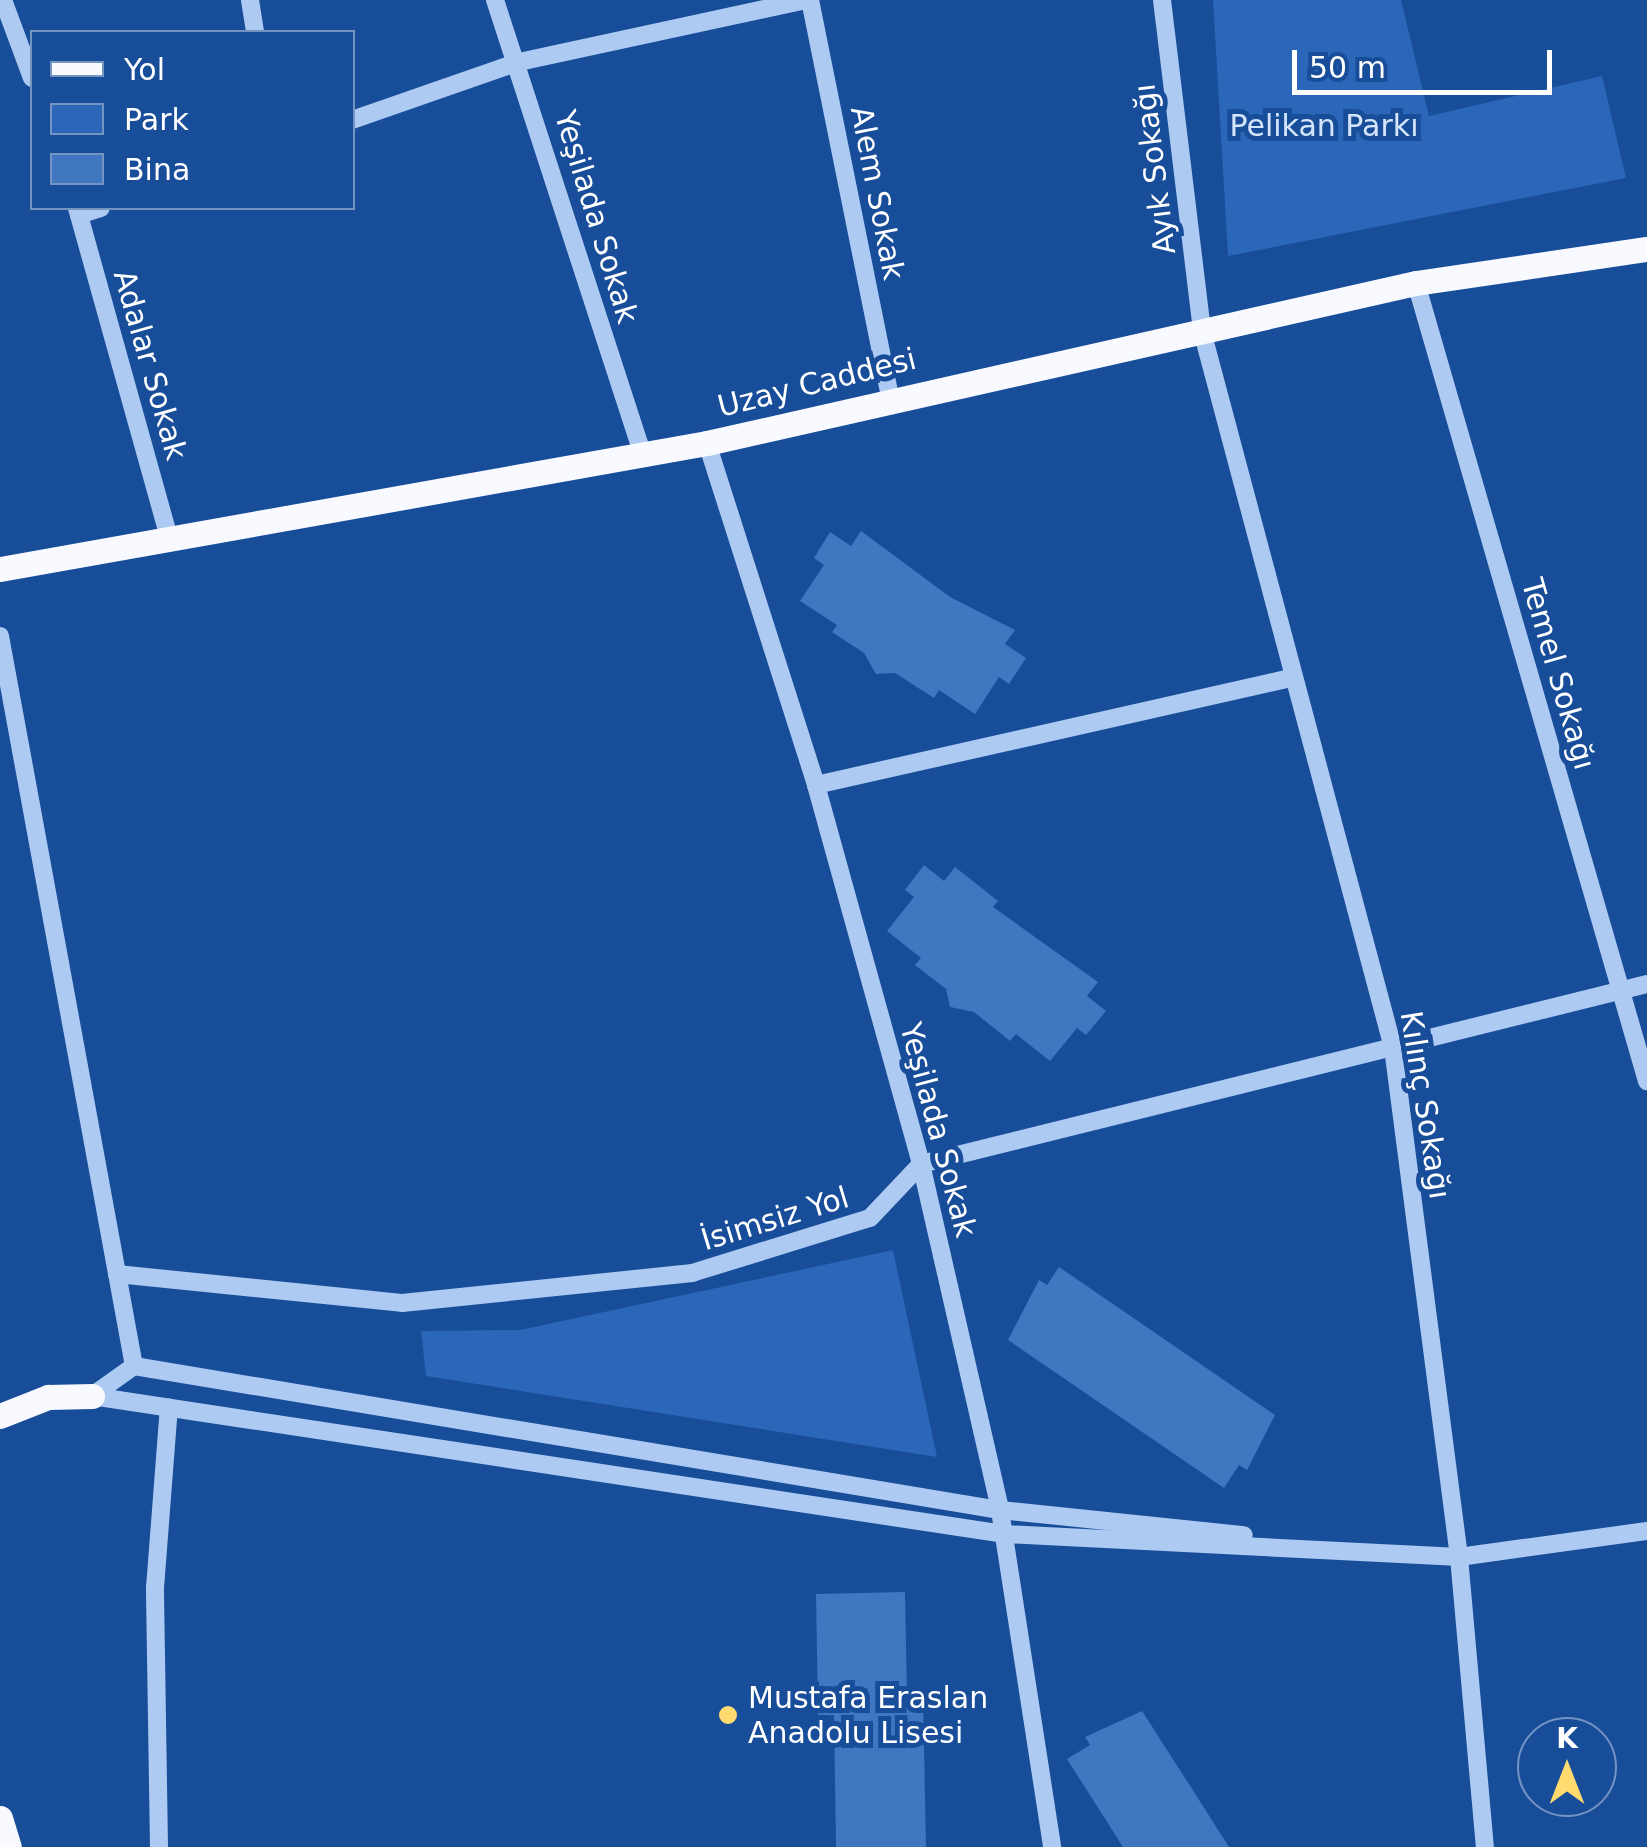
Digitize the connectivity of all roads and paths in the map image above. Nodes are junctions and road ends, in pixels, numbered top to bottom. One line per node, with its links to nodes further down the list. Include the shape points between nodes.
1 (3, 0): 6 (street)
2 (250, 0): 7 (street)
3 (495, 0): 8 (street, Yeşilada Sokak)
4 (808, 0): 8 (street); 15 (street, Alem Sokak)
5 (1162, 0): 14 (street, Ayık Sokağı)
6 (7, 26): 9 (street)
7 (255, 30)
8 (519, 62): 10 (street); 17 (street, Yeşilada Sokak)
9 (30, 74)
10 (355, 119)
11 (78, 211): 18 (street, Adalar Sokak)
12 (1647, 250): 13 (main road, Uzay Caddesi)
13 (1416, 283): 14 (main road, Uzay Caddesi); 24 (street, Temel Sokağı)
14 (1202, 331): 15 (main road, Uzay Caddesi); 21 (street, Kılınç Sokağı)
15 (890, 398): 16 (main road, Uzay Caddesi)
16 (708, 443): 17 (main road, Uzay Caddesi); 22 (street, Yeşilada Sokak)
17 (642, 452): 18 (main road, Uzay Caddesi)
18 (169, 538): 19 (main road, Uzay Caddesi)
19 (0, 568)
20 (0, 636): 28 (street)
21 (1290, 678): 22 (street); 25 (street, Kılınç Sokağı)
22 (816, 785): 27 (street, Yeşilada Sokak)
23 (1647, 984): 24 (street)
24 (1621, 993): 25 (street); 26 (street, Temel Sokağı)
25 (1393, 1048): 27 (street); 36 (street, Kılınç Sokağı)
26 (1647, 1081)
27 (921, 1164): 28 (street, İsimsiz Yol, via 870,1218 753,1258 631,1283 402,1303); 33 (street, Yeşilada Sokak)
28 (117, 1274): 29 (street)
29 (134, 1366): 30 (street); 33 (street)
30 (92, 1396): 31 (street); 32 (main road, via 48,1398)
31 (169, 1408): 35 (street); 37 (street, via 155,1588)
32 (0, 1416)
33 (1000, 1510): 35 (street, Yeşilada Sokak); 36 (street)
34 (1647, 1531): 36 (street)
35 (1004, 1534): 36 (street); 38 (street, Yeşilada Sokak)
36 (1458, 1557): 39 (street, Kılınç Sokağı)
37 (159, 1847)
38 (1052, 1847)
39 (1485, 1847)

